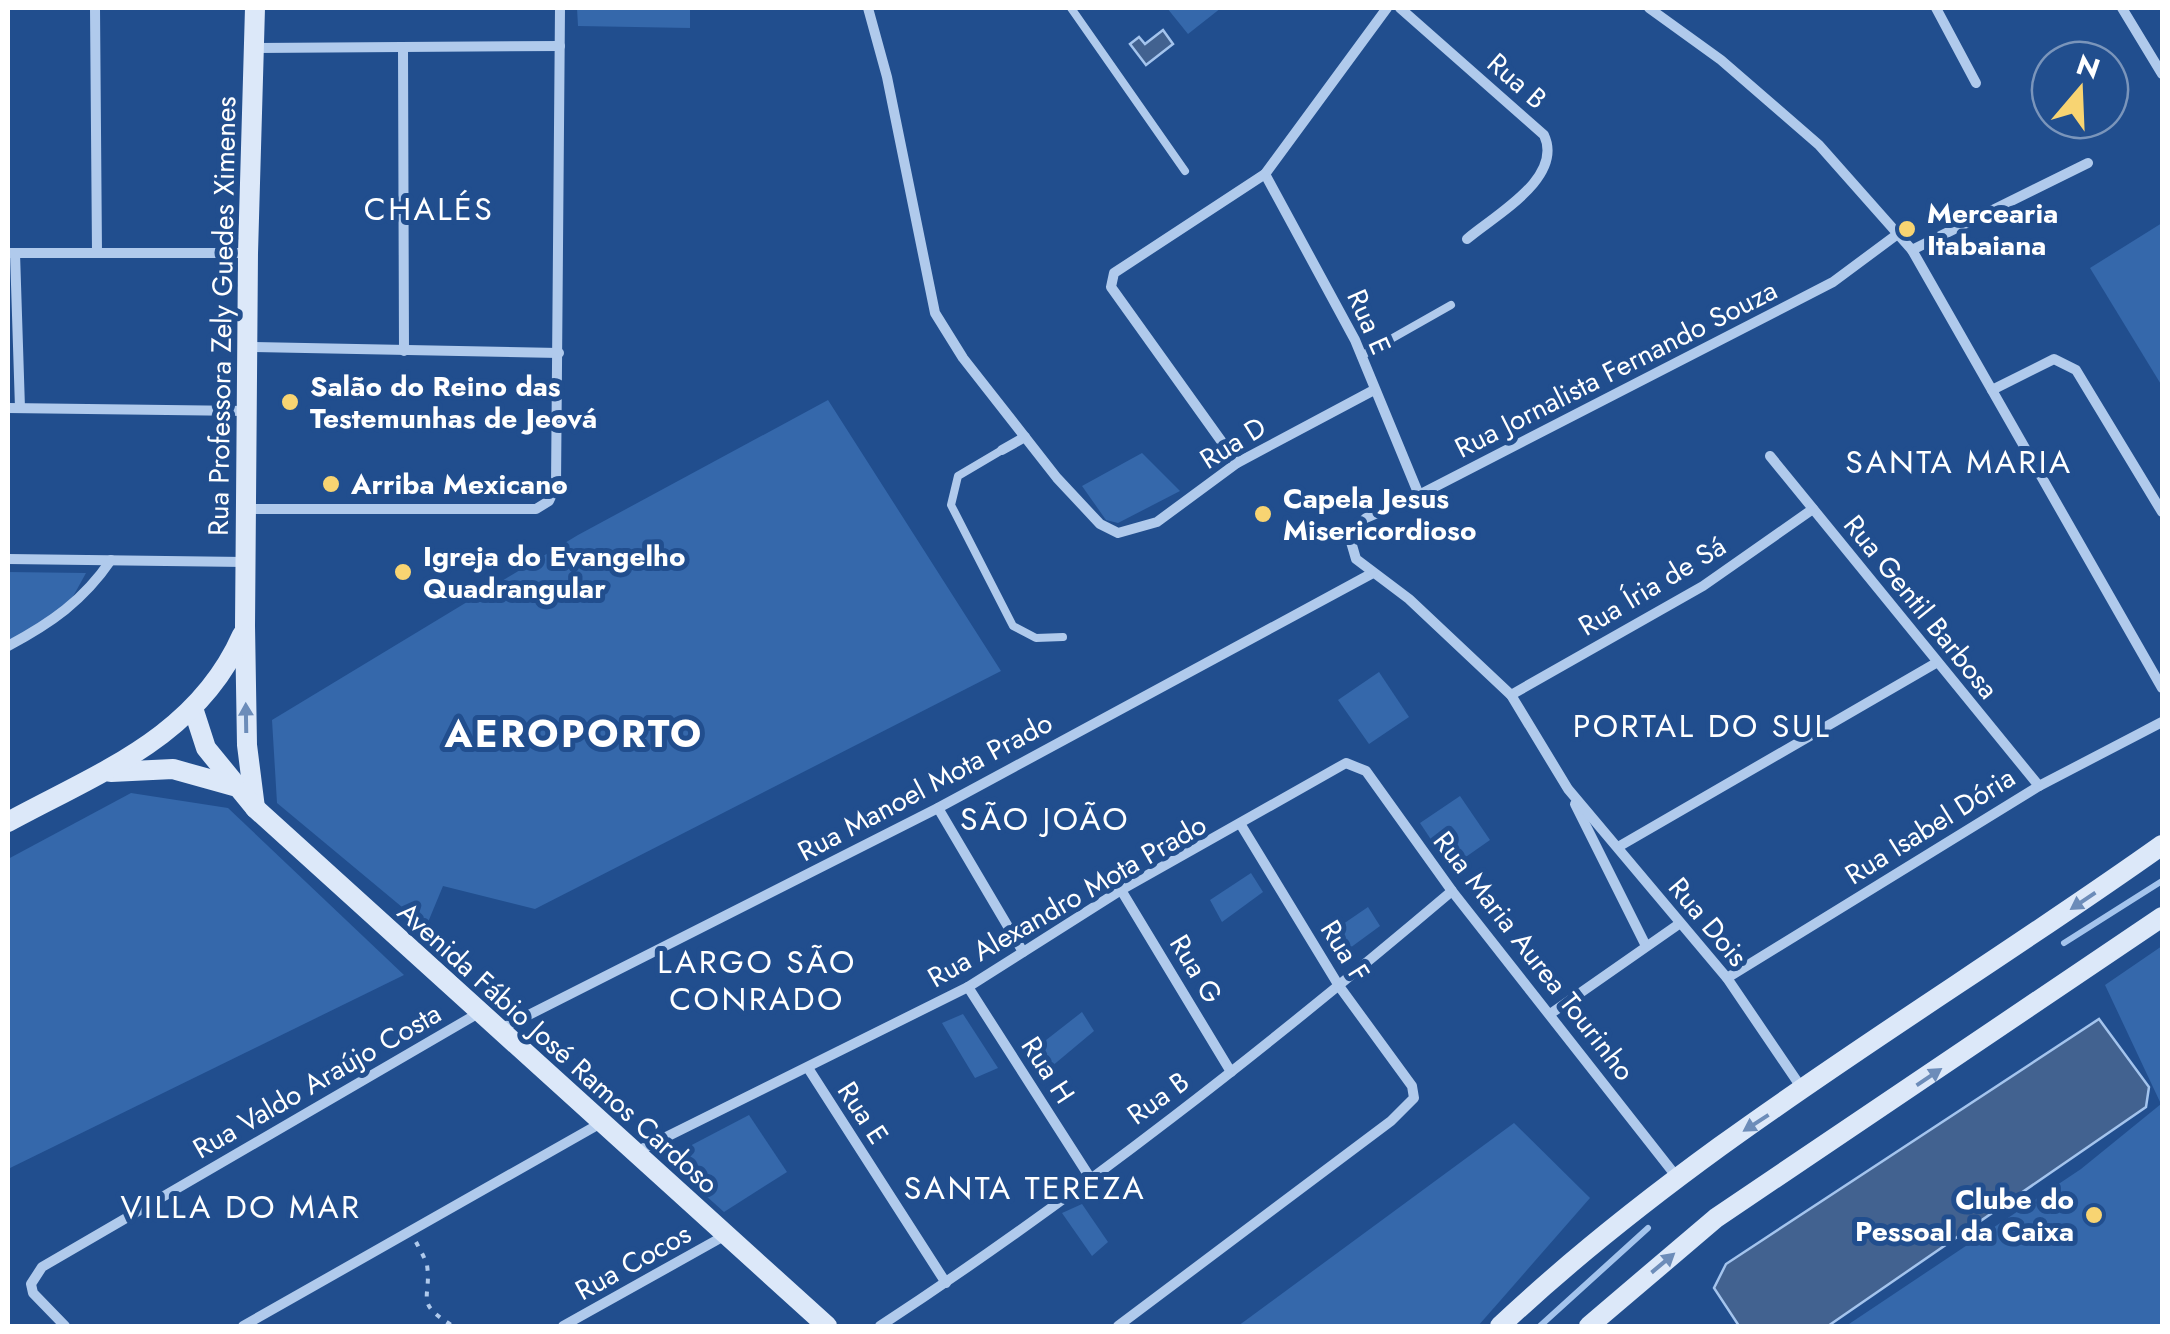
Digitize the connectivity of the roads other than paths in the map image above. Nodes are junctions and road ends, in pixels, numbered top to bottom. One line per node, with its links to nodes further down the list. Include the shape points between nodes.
1 (95, 8): 23 (street)
2 (255, 8): 12 (street, Rua Professora Zely Guedes Ximenes)
3 (560, 8): 11 (street)
4 (868, 8): 34 (street, via 934,313)
5 (1070, 8): 17 (lane)
6 (1387, 8): 18 (street)
7 (1400, 8): 20 (street, Rua B, via 1549,146 1535,182)
8 (1649, 8): 19 (street, via 1819,145)
9 (1936, 8): 15 (street)
10 (2122, 8): 14 (street)
11 (560, 46): 13 (street); 28 (street)
12 (256, 48): 13 (street); 24 (street, Rua Professora Zely Guedes Ximenes)
13 (403, 48): 27 (street)
14 (2162, 74)
15 (1976, 83)
16 (2088, 163): 21 (street)
17 (1186, 172)
18 (1264, 174): 29 (street, Rua E); 37 (street, via 1110,280)
19 (1899, 234): 21 (street); 38 (street, Rua Jornalista Fernando Souza, via 1832,282)
20 (1467, 239)
21 (1912, 250): 31 (street)
22 (11, 253): 23 (street); 32 (street)
23 (97, 253): 24 (street)
24 (248, 253): 26 (street, Rua Professora Zely Guedes Ximenes)
25 (1451, 305): 29 (lane)
26 (248, 348): 27 (street); 33 (street, Rua Professora Zely Guedes Ximenes)
27 (404, 351): 28 (street)
28 (559, 354): 39 (street, via 556,486 549,502 536,508)
29 (1361, 356): 30 (street, Rua E)
30 (1374, 390): 37 (street, Rua D); 38 (street, Rua E)
31 (1992, 390): 41 (street, via 2054,360 2076,370); 51 (street)
32 (14, 408): 33 (street)
33 (246, 411): 39 (street, Rua Professora Zely Guedes Ximenes)
34 (1025, 437): 35 (street); 37 (street, Rua D, via 1100,524 1118,533 1157,522)
35 (1002, 450): 48 (lane, via 958,476 950,505 1014,626 1036,638)
36 (1770, 456): 40 (street, Rua Gentil Barbosa)
37 (1237, 463)
38 (1419, 496): 42 (street, Rua Jornalista Fernando Souza, via 1366,518)
39 (245, 508): 45 (street, Rua Professora Zely Guedes Ximenes)
40 (1813, 509): 50 (street, Rua Gentil Barbosa); 52 (street, Rua Íria de Sá, via 1703,586)
41 (2162, 512)
42 (1349, 536): 46 (street, Rua Dois)
43 (8, 559): 44 (street)
44 (111, 560): 45 (street); 49 (street, via 87,594)
45 (246, 562): 47 (street, Rua Professora Zely Guedes Ximenes)
46 (1371, 574): 52 (street, Rua Dois, via 1409,600); 61 (street, Rua Manoel Mota Prado)
47 (245, 626): 53 (street); 60 (street, Rua Professora Zely Guedes Ximenes, one-way to 47, via 247,745)
48 (1062, 637)
49 (8, 646)
50 (1936, 663): 58 (street, Rua Gentil Barbosa); 64 (street)
51 (2162, 688)
52 (1510, 695): 59 (street, Rua Dois)
53 (194, 711): 56 (street); 57 (street, Avenida Fábio José Ramos Cardoso, via 206,748)
54 (2162, 722): 58 (street, Rua Isabel Dória)
55 (1356, 764): 63 (street, Rua Alexandro Mota Prado, via 1339,766); 67 (street, Rua Maria Aurea Tourinho)
56 (99, 773): 57 (street, via 173,769); 62 (street)
57 (234, 786): 60 (street, Avenida Fábio José Ramos Cardoso)
58 (2039, 786): 72 (street, Rua Isabel Dória)
59 (1568, 789): 64 (street, Rua Dois); 70 (street, Rua Dois)
60 (256, 808): 75 (street, Avenida Fábio José Ramos Cardoso)
61 (938, 808): 71 (street); 77 (street, Rua Manoel Mota Prado)
62 (8, 822)
63 (1242, 826): 66 (street, Rua Alexandro Mota Prado); 73 (street, Rua F)
64 (1618, 846): 69 (street, Rua Dois)
65 (2162, 846): 80 (street, one-way to 80)
66 (1122, 890): 71 (street, Rua Alexandro Mota Prado); 79 (street, Rua G)
67 (1452, 891): 73 (street, Rua B); 76 (street, Rua Maria Aurea Tourinho)
68 (2162, 918): 94 (street, one-way to 68, via 1716,1218)
69 (1679, 924): 70 (street); 72 (street, Rua Dois)
70 (1646, 946): 76 (street)
71 (1022, 952): 74 (street, Rua Alexandro Mota Prado)
72 (1727, 978): 80 (street, Rua Dois)
73 (1340, 986): 79 (street, Rua B); 92 (street, Rua F, via 1414,1098)
74 (968, 987): 78 (street, Rua Alexandro Mota Prado); 83 (street, Rua H)
75 (478, 1014): 77 (street, Avenida Fábio José Ramos Cardoso); 87 (street, Rua Valdo Araújo Costa, via 42,1267 31,1284 33,1294)
76 (1550, 1014): 84 (street, Rua Maria Aurea Tourinho)
77 (496, 1031): 81 (street, Avenida Fábio José Ramos Cardoso)
78 (808, 1068): 82 (street, Rua Alexandro Mota Prado); 86 (street, Rua E)
79 (1231, 1072): 83 (street, Rua B)
80 (1804, 1091): 84 (street, one-way to 84)
81 (601, 1123): 82 (street, Avenida Fábio José Ramos Cardoso); 88 (street)
82 (635, 1152): 85 (street, Avenida Fábio José Ramos Cardoso)
83 (1089, 1176): 86 (street, Rua B)
84 (1676, 1176): 93 (street)
85 (724, 1236): 89 (street, Rua Cocos); 90 (street, Avenida Fábio José Ramos Cardoso)
86 (946, 1283): 91 (street, Rua B)
87 (65, 1326)
88 (243, 1326)
89 (564, 1326)
90 (826, 1326)
91 (880, 1326)
92 (1118, 1326)
93 (1500, 1326)
94 (1589, 1326)

